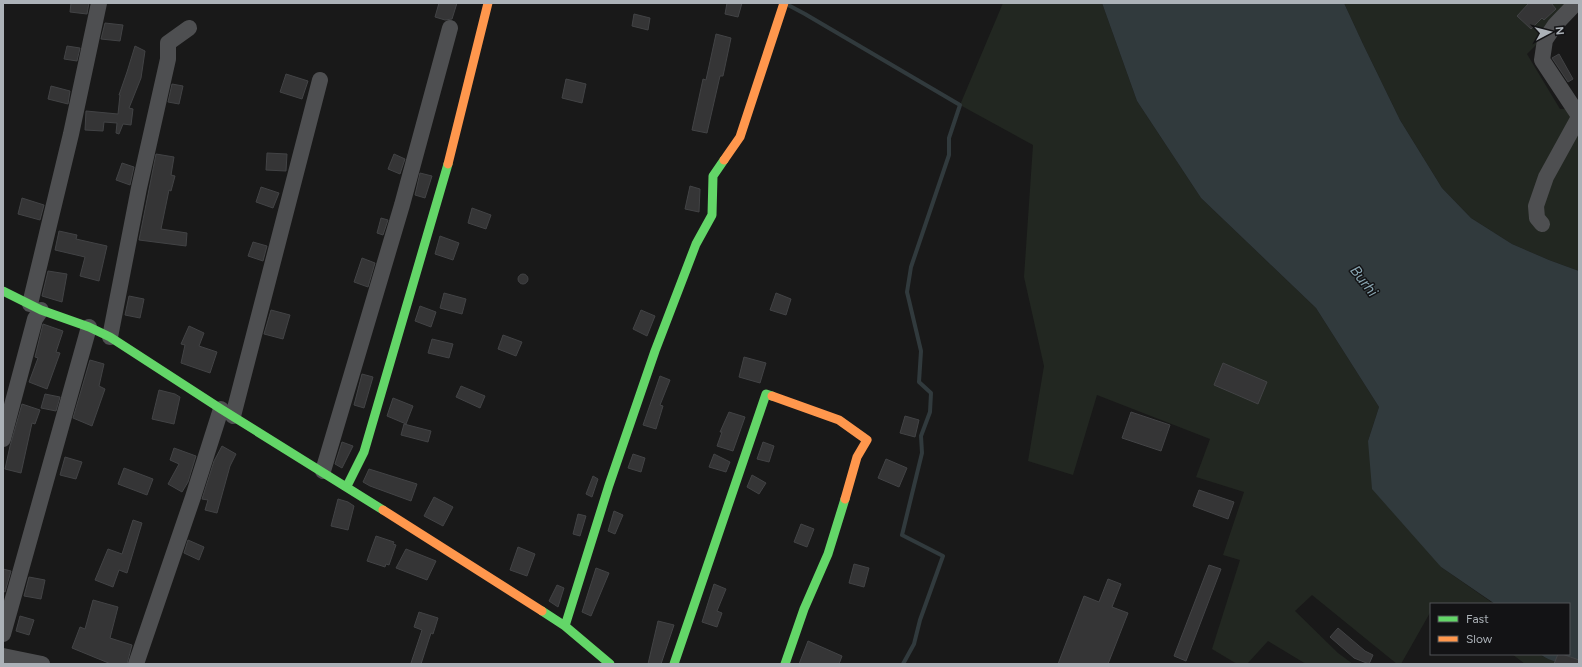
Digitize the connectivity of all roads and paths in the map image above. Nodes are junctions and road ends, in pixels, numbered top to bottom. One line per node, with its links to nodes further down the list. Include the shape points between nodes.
1 (99, 3): 11 (street)
2 (488, 3): 17 (street, via 447,168 369,437)
3 (1576, 3): 8 (street, via 1555,24 1545,40 1542,60)
4 (784, 4): 18 (street, via 740,137 713,176 712,215 696,244 655,351 609,485)
5 (189, 28): 13 (street, via 168,43 168,59 139,188)
6 (450, 28): 16 (street, via 402,205)
7 (320, 80): 14 (street)
8 (1579, 116): 9 (street, via 1546,177 1536,206 1537,218)
9 (1542, 224)
10 (3, 291): 11 (street)
11 (35, 307): 12 (street); 15 (street, via 35,319)
12 (89, 328): 13 (street); 19 (street)
13 (110, 337): 14 (street)
14 (227, 412): 16 (street); 22 (street, via 190,504)
15 (3, 439)
16 (323, 471): 17 (street)
17 (347, 486): 18 (street)
18 (565, 626): 23 (street)
19 (3, 634)
20 (3, 656): 21 (street)
21 (42, 664)
22 (136, 664)
23 (610, 664)
24 (674, 664): 25 (street, via 766,394 839,420 867,440 857,457 828,554 804,609)
25 (785, 664)

